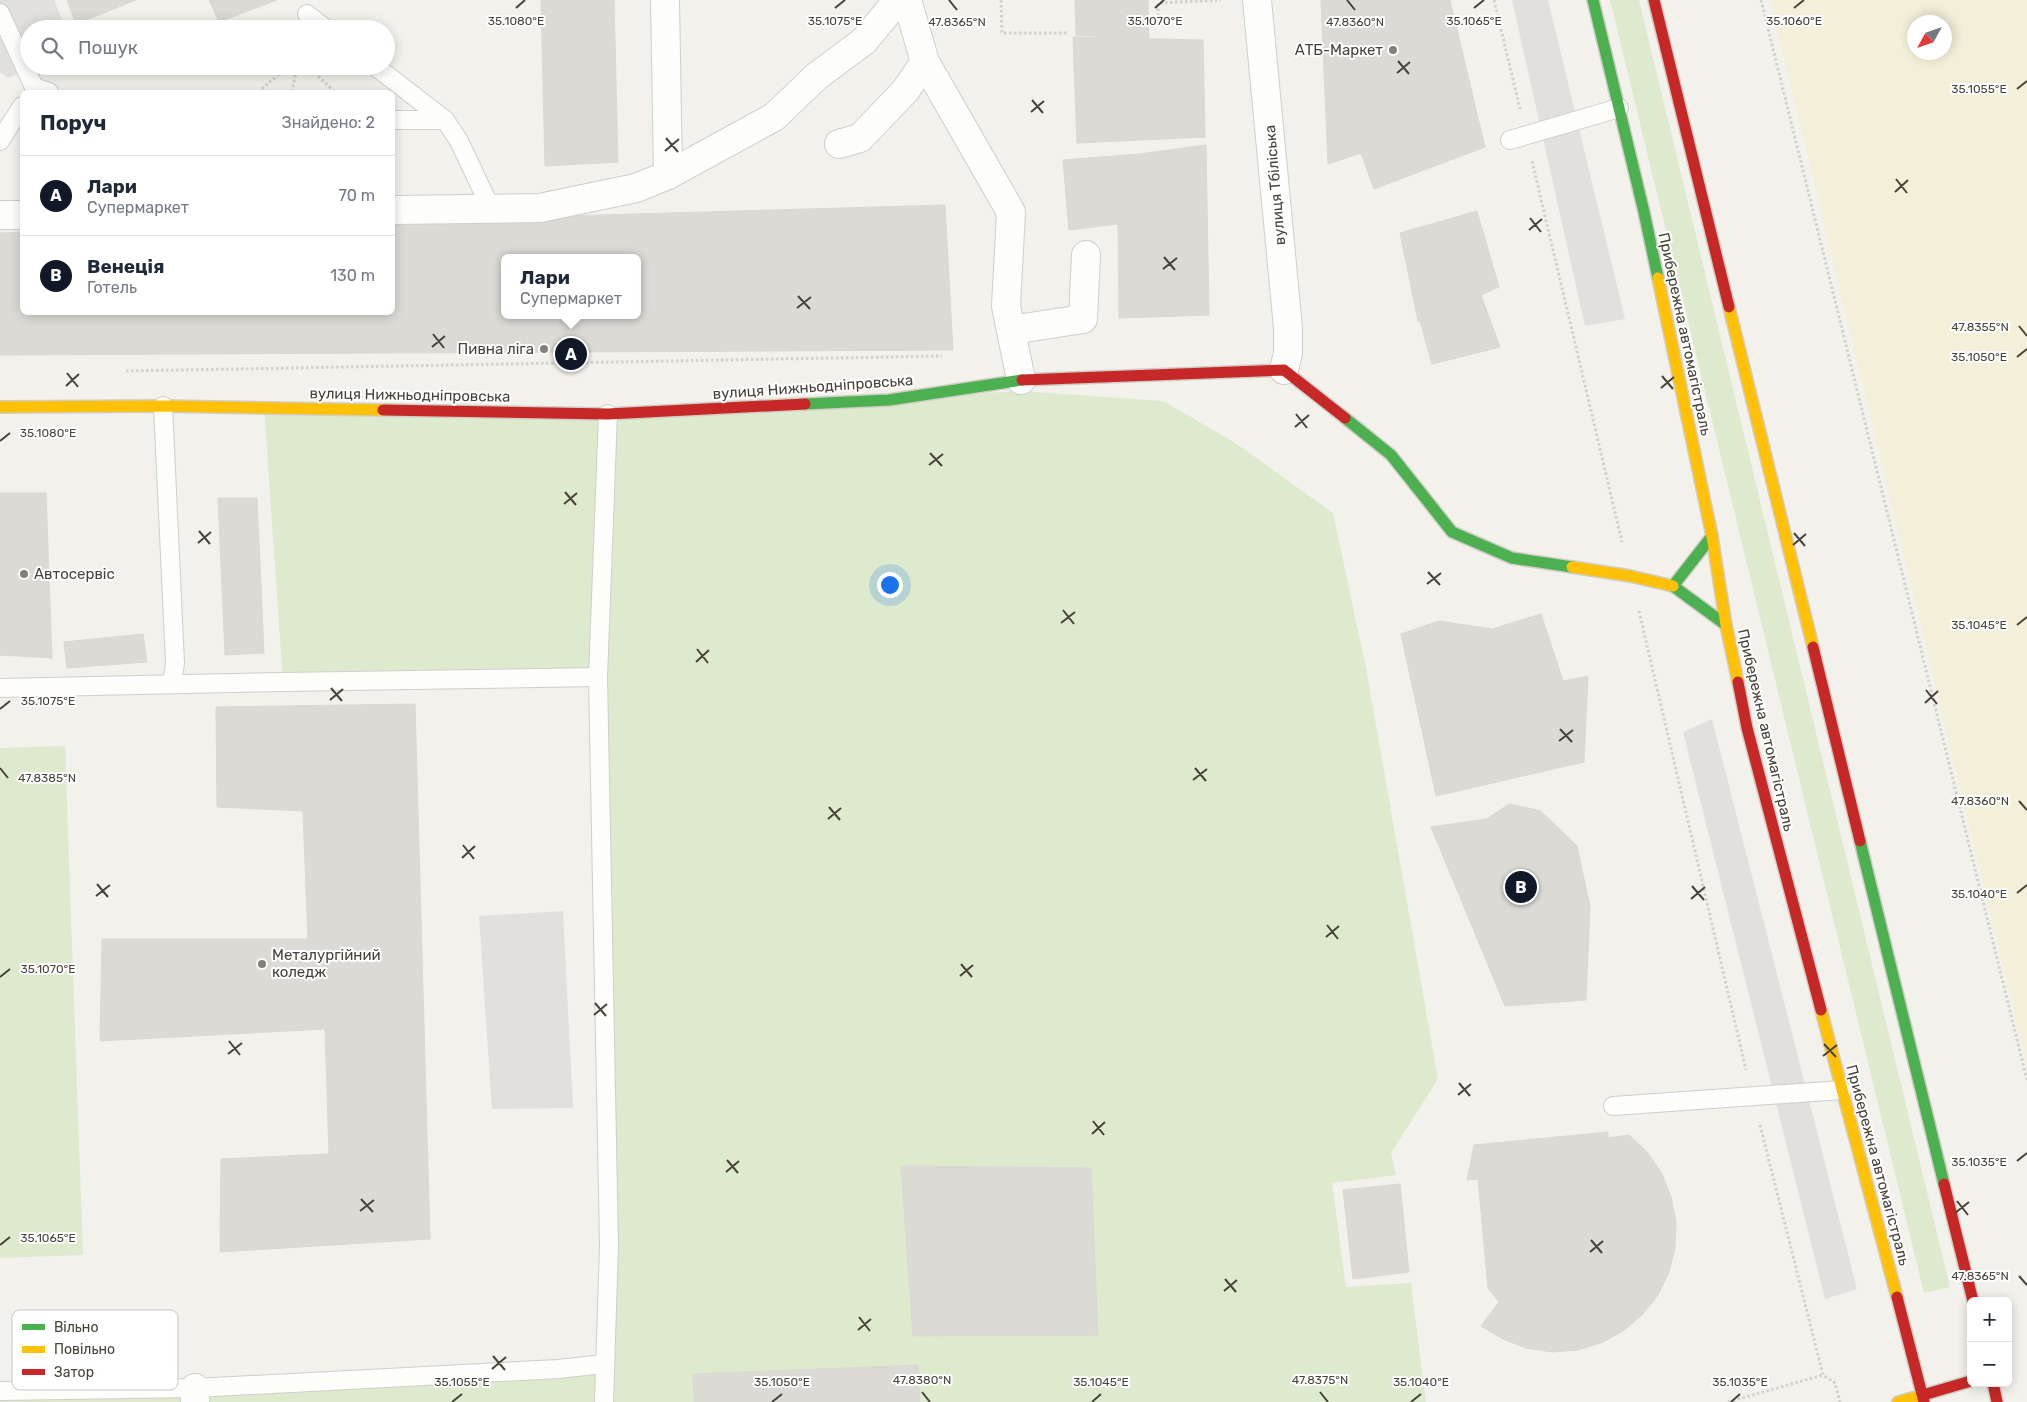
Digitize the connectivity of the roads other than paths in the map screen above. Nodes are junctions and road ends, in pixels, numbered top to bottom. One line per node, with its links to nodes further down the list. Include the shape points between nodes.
1 (665, 0): 22 (street)
2 (898, 0): 22 (street, via 864,41 817,76 774,117)
3 (907, 0): 11 (street)
4 (1257, 0): 29 (street, вулиця Тбіліська, via 1288,328)
5 (1593, 0): 15 (main road, Прибережна автомагістраль)
6 (1654, 0): 42 (main road)
7 (0, 14): 10 (lane)
8 (307, 14): 9 (lane)
9 (315, 20)
10 (20, 55)
11 (925, 62): 21 (street, via 905,90 860,138); 28 (street, via 1011,212 1006,306)
12 (30, 75): 14 (lane)
13 (387, 75): 18 (lane)
14 (38, 90)
15 (1619, 108): 19 (lane); 34 (main road, Прибережна автомагістраль)
16 (20, 109): 20 (lane)
17 (395, 120): 18 (lane)
18 (445, 120): 23 (lane, via 459,141)
19 (1518, 138)
20 (0, 141)
21 (839, 144)
22 (668, 174): 23 (street, via 636,188 592,198 540,208)
23 (491, 209): 24 (street)
24 (395, 210)
25 (0, 215): 26 (street)
26 (20, 215)
27 (1086, 255): 28 (street, via 1083,319)
28 (1011, 330): 30 (street)
29 (1284, 370): 30 (main road, вулиця Нижньодніпровська); 35 (main road, via 1390,456 1452,532 1512,558)
30 (1021, 380): 33 (main road, вулиця Нижньодніпровська, via 889,400)
31 (163, 406): 32 (main road, вулиця Нижньодніпровська); 33 (main road, вулиця Нижньодніпровська); 38 (lane, via 175,664)
32 (0, 407)
33 (608, 414): 37 (lane)
34 (1712, 536): 35 (main road); 36 (main road, Прибережна автомагістраль)
35 (1673, 586): 36 (main road)
36 (1726, 624): 40 (main road, Прибережна автомагістраль, via 1747,728)
37 (598, 677): 38 (lane); 43 (lane, via 609,1245)
38 (172, 684): 39 (lane)
39 (0, 688)
40 (1842, 1090): 41 (lane); 48 (main road, Прибережна автомагістраль)
41 (1613, 1106)
42 (1972, 1297)
43 (604, 1364): 47 (lane); 49 (lane)
44 (1967, 1382): 48 (main road)
45 (1994, 1387): 51 (main road)
46 (0, 1391): 47 (lane)
47 (195, 1395)
48 (1924, 1398): 50 (main road)
49 (604, 1402)
50 (1898, 1402)
51 (1997, 1402)

